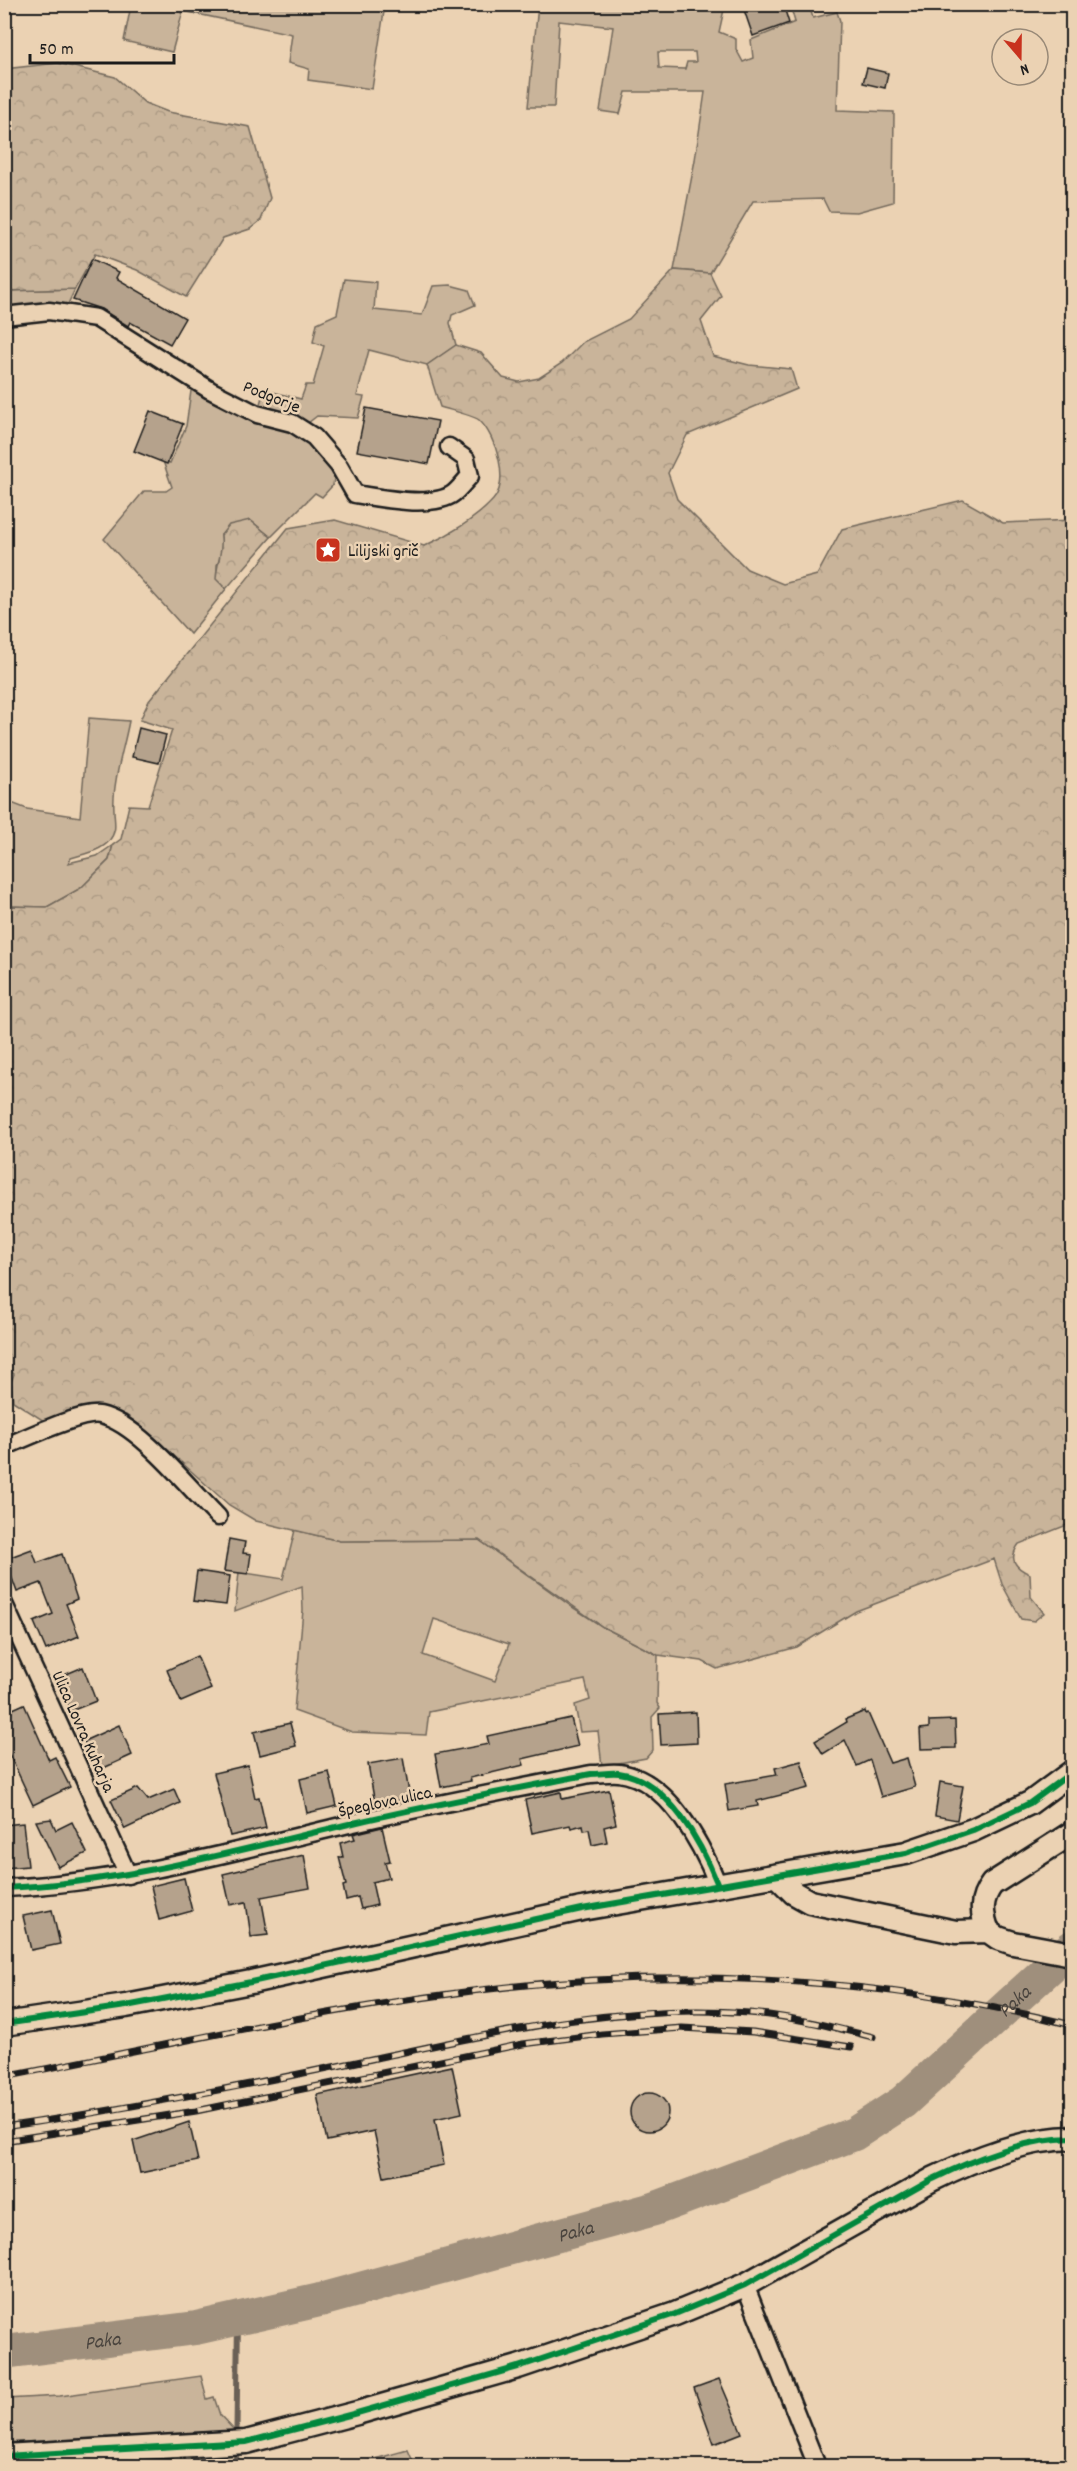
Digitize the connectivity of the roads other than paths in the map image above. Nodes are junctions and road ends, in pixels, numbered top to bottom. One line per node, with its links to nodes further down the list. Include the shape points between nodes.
1 (4, 316): 2 (street, Podgorje, via 49,311 96,318 210,390 257,414 292,423 314,437 339,466 355,494 421,501 452,495 470,476 466,459)
2 (449, 447)
3 (4, 1447): 4 (street, via 63,1422 99,1414 146,1442)
4 (218, 1517)
5 (4, 1604): 8 (street, Ulica Lovra Kuharja)
6 (1072, 1772): 9 (street, via 1030,1803 973,1830 906,1853)
7 (1072, 1833): 12 (street, via 992,1884 982,1905)
8 (128, 1875): 10 (street, Špeglova ulica, via 381,1816 591,1774 620,1773 658,1791 694,1833); 11 (street, Špeglova ulica, via 44,1887)
9 (778, 1877): 10 (street); 12 (street, via 810,1902 956,1932)
10 (718, 1885): 14 (street, via 451,1936 240,1984)
11 (4, 1888)
12 (987, 1931): 13 (street, via 1013,1943)
13 (1072, 1954)
14 (4, 2024)
15 (1072, 2138): 16 (street, via 1031,2144 965,2164)
16 (745, 2284): 17 (street, via 675,2314 518,2367 246,2442); 18 (street)
17 (4, 2456)
18 (817, 2466)

